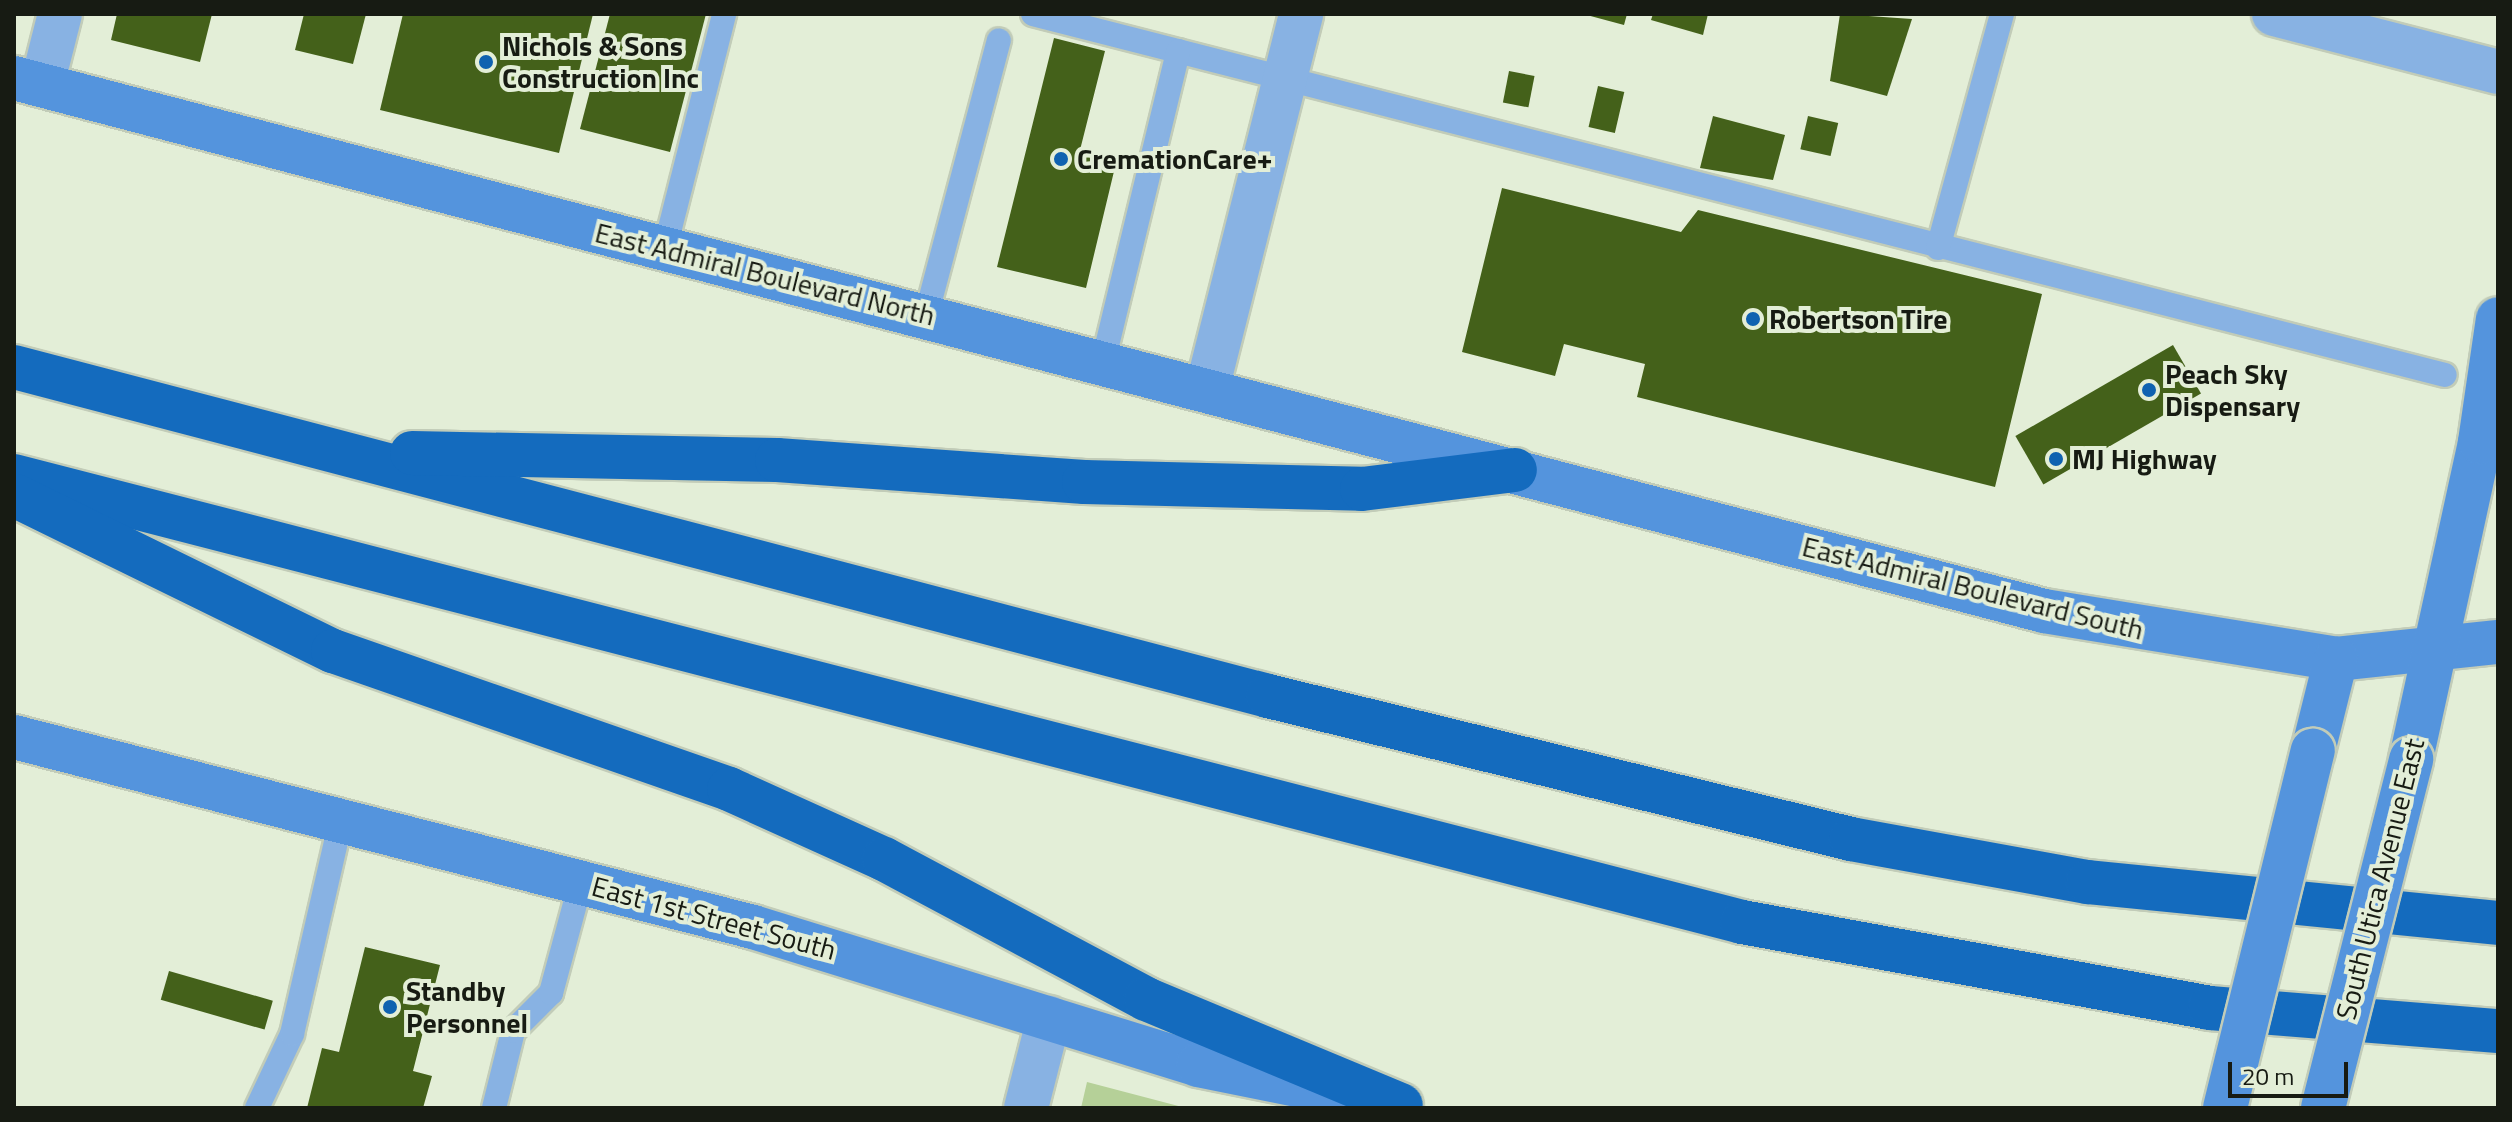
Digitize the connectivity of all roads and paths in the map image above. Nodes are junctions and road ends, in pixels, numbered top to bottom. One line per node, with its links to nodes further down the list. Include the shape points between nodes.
1 (60, 14): 11 (street)
2 (724, 14): 12 (lane)
3 (1033, 14): 8 (lane)
4 (1301, 14): 10 (street)
5 (2002, 14): 13 (lane)
6 (2274, 14): 9 (street)
7 (999, 40): 14 (lane)
8 (1178, 51): 10 (lane); 16 (lane)
9 (2498, 72)
10 (1285, 77): 13 (lane); 19 (street)
11 (28, 82): 12 (main road, East Admiral Boulevard North)
12 (665, 248): 14 (main road, East Admiral Boulevard North)
13 (1938, 248): 18 (lane)
14 (926, 316): 16 (main road, East Admiral Boulevard North)
15 (2498, 319): 21 (main road, South Utica Avenue East)
16 (1103, 362): 19 (main road, East Admiral Boulevard North)
17 (14, 367): 20 (highway)
18 (2445, 375)
19 (1207, 389): 22 (main road, East Admiral Boulevard North)
20 (337, 452): 22 (highway, via 777,460 930,475 1347,488); 31 (highway, via 1851,839 2088,882)
21 (2489, 454): 26 (main road, South Utica Avenue East)
22 (1515, 470): 27 (main road, East Admiral Boulevard South, via 2044,611)
23 (14, 476): 33 (highway, via 1742,922 2210,1008)
24 (14, 495): 34 (highway, via 333,651 729,789 884,859 1146,999)
25 (2498, 642): 26 (main road, East Admiral Boulevard South)
26 (2439, 650): 27 (main road, East Admiral Boulevard South); 39 (main road, South Utica Avenue East, bridge)
27 (2336, 659): 38 (main road, bridge)
28 (14, 737): 29 (main road, East 1st Street South)
29 (341, 820): 30 (main road, East 1st Street South); 35 (lane, via 292,1034)
30 (581, 882): 32 (main road, East 1st Street South); 36 (lane, via 551,993 513,1031)
31 (2498, 923)
32 (1049, 1018): 34 (main road, East 1st Street South, via 1198,1065); 37 (street)
33 (2498, 1031)
34 (1406, 1107)
35 (257, 1108)
36 (494, 1108)
37 (1026, 1108)
38 (2225, 1108)
39 (2323, 1108)

